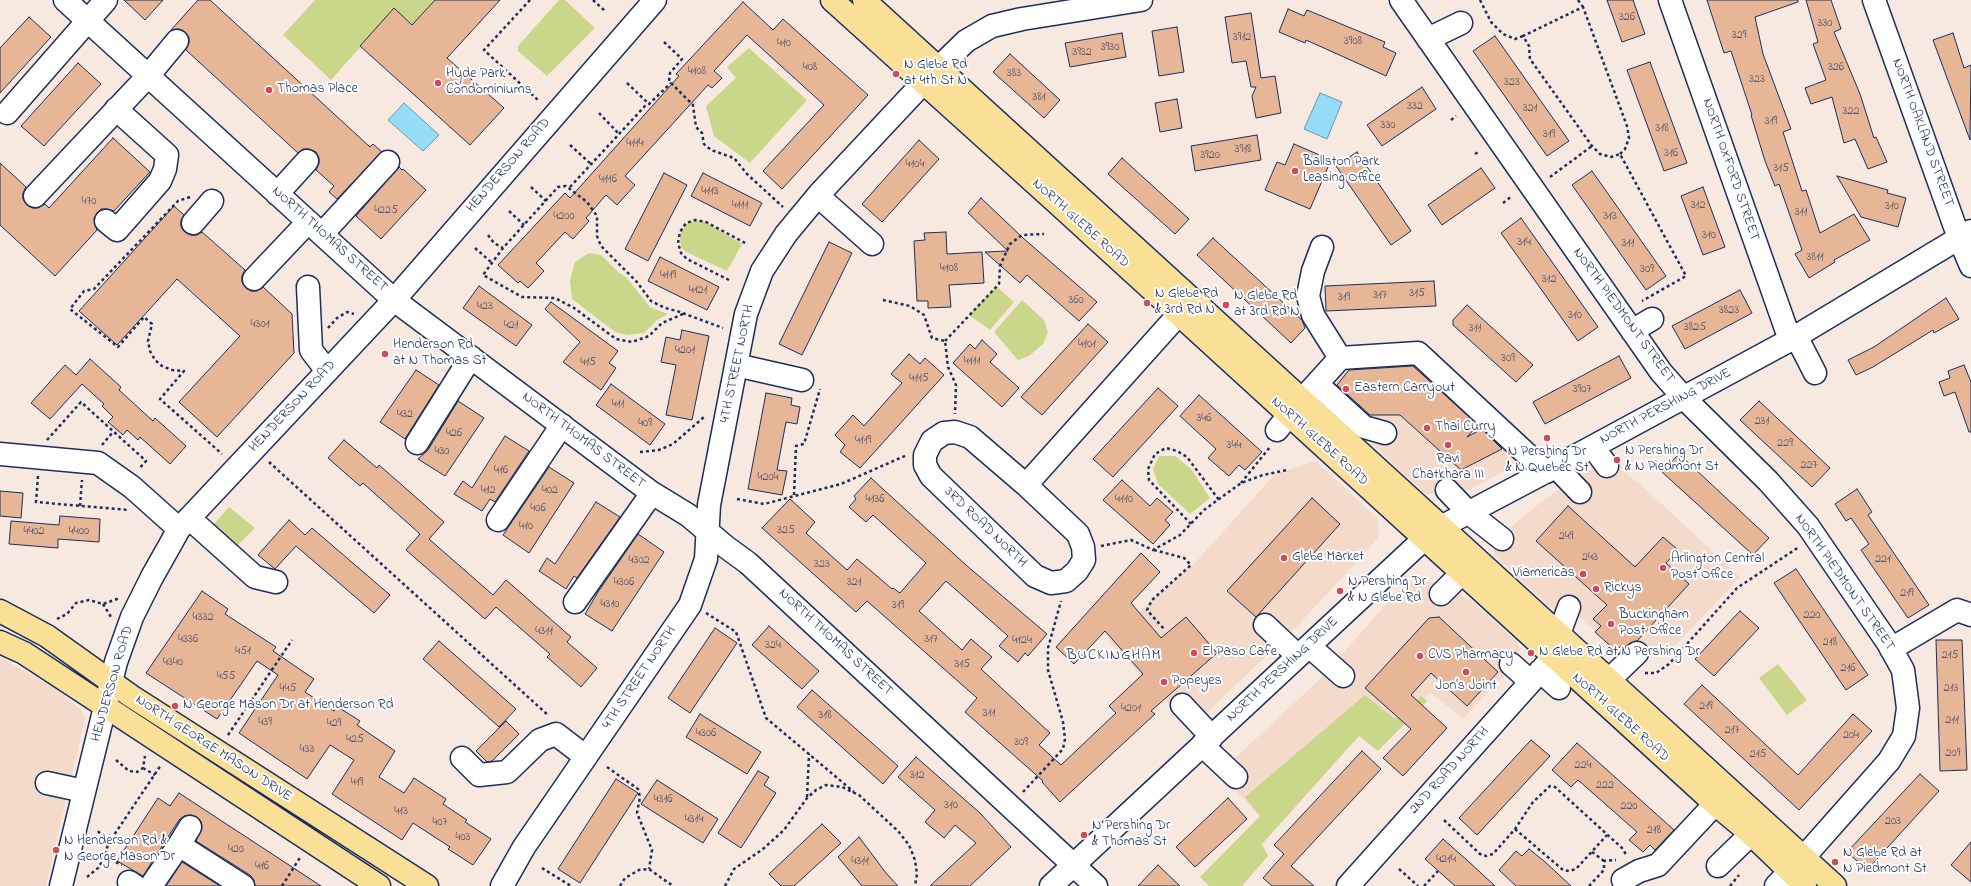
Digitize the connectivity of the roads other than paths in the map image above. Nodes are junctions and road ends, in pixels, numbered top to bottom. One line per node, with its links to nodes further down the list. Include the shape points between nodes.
1 (65, 0): 11 (street, NORTH THOMAS STREET)
2 (106, 0): 11 (street)
3 (655, 0): 34 (street, HENDERSON ROAD)
4 (832, 0): 15 (main road, NORTH GLEBE ROAD)
5 (864, 0): 15 (main road, NORTH GLEBE ROAD)
6 (1141, 0): 10 (street, 4TH STREET NORTH)
7 (1400, 0): 13 (street, NORTH PIEDMONT STREET)
8 (1670, 0): 38 (street, NORTH OXFORD STREET)
9 (1874, 0): 28 (street, NORTH OAKLAND STREET)
10 (1089, 4): 15 (street, 4TH STREET NORTH, via 992,26 966,41)
11 (88, 21): 16 (street, NORTH THOMAS STREET); 18 (street)
12 (1461, 23): 13 (street)
13 (1428, 39): 37 (street, NORTH PIEDMONT STREET)
14 (177, 41): 16 (street)
15 (932, 75): 23 (street, 4TH STREET NORTH); 35 (main road, NORTH GLEBE ROAD)
16 (148, 76): 17 (street); 21 (street, NORTH THOMAS STREET)
17 (116, 109): 22 (street); 25 (street, via 167,155 160,181 117,230)
18 (7, 113)
19 (307, 161): 21 (street)
20 (388, 162): 27 (street)
21 (277, 194): 27 (street, NORTH THOMAS STREET)
22 (35, 196)
23 (818, 196): 29 (street); 41 (street, 4TH STREET NORTH, via 786,234 762,272 746,314)
24 (203, 199): 26 (street)
25 (106, 221)
26 (193, 223)
27 (315, 228): 32 (street); 34 (street, NORTH THOMAS STREET)
28 (1965, 235): 31 (street, NORTH OAKLAND STREET); 38 (street, NORTH PERSHING DRIVE)
29 (872, 244)
30 (1322, 247): 40 (street, via 1313,271 1308,296 1313,315)
31 (1971, 266)
32 (254, 279)
33 (308, 287): 42 (street, via 311,350)
34 (394, 300): 39 (street, NORTH THOMAS STREET); 42 (street, HENDERSON ROAD)
35 (1186, 307): 47 (main road, NORTH GLEBE ROAD); 55 (street)
36 (1645, 311): 37 (street)
37 (1632, 331): 46 (street, NORTH PIEDMONT STREET, via 1661,372)
38 (1793, 338): 43 (street, NORTH OXFORD STREET); 46 (street, NORTH PERSHING DRIVE)
39 (471, 357): 48 (street, NORTH THOMAS STREET); 50 (street)
40 (1340, 358): 45 (street); 54 (street, via 1418,353)
41 (736, 366): 44 (street); 62 (street, 4TH STREET NORTH, via 709,506)
42 (327, 371): 61 (street, HENDERSON ROAD)
43 (1815, 373)
44 (812, 381)
45 (1317, 384): 47 (street); 49 (street, via 1364,427)
46 (1684, 398): 51 (street, NORTH PERSHING DRIVE); 75 (street, NORTH PIEDMONT STREET, via 1808,526)
47 (1284, 423): 63 (main road, NORTH GLEBE ROAD)
48 (562, 425): 57 (street, NORTH THOMAS STREET); 60 (street)
49 (1385, 433)
50 (417, 443)
51 (1593, 447): 53 (street); 54 (street, NORTH PERSHING DRIVE)
52 (0, 454): 61 (street, via 98,463)
53 (1606, 466)
54 (1551, 470): 58 (street); 59 (street, NORTH PERSHING DRIVE)
55 (1026, 485): 55 (street, 3RD ROAD NORTH, via 1078,534 1084,560 1066,581 1051,583 1035,576 931,476 925,465 925,455 932,441 944,433 955,432 970,438)
56 (1447, 490): 59 (street)
57 (652, 492): 62 (street, NORTH THOMAS STREET, via 688,515); 68 (street)
58 (1580, 492)
59 (1469, 512): 63 (street, NORTH PERSHING DRIVE); 64 (street)
60 (498, 520)
61 (184, 524): 66 (street, via 254,577); 81 (street, HENDERSON ROAD, via 152,577 132,617)
62 (708, 533): 87 (street, 4TH STREET NORTH, via 706,559 690,605); 94 (street, NORTH THOMAS STREET, via 748,563)
63 (1433, 533): 65 (main road, NORTH GLEBE ROAD); 73 (main road, NORTH GLEBE ROAD); 76 (street, NORTH PERSHING DRIVE)
64 (1502, 538)
65 (1462, 573): 67 (street); 79 (main road, NORTH GLEBE ROAD)
66 (276, 582)
67 (1441, 594)
68 (575, 602)
69 (1569, 607): 73 (street)
70 (0, 611): 81 (main road, NORTH GEORGE MASON DRIVE, via 47,636)
71 (1971, 615): 75 (street, via 1957,610)
72 (1265, 625): 76 (street)
73 (1559, 634): 82 (main road, NORTH GLEBE ROAD)
74 (0, 642): 84 (main road, NORTH GEORGE MASON DRIVE, via 24,653)
75 (1891, 649): 97 (street, NORTH PIEDMONT STREET, via 1903,670 1908,708 1904,736 1889,761)
76 (1304, 651): 80 (street); 86 (street, NORTH PERSHING DRIVE)
77 (1639, 663): 82 (street)
78 (1511, 664): 79 (street)
79 (1541, 670): 83 (street); 92 (main road, NORTH GLEBE ROAD); 106 (street, 2ND ROAD NORTH)
80 (1343, 676)
81 (111, 680): 84 (street, HENDERSON ROAD); 102 (main road, NORTH GEORGE MASON DRIVE, via 138,700)
82 (1609, 680): 97 (main road, NORTH GLEBE ROAD)
83 (1559, 688)
84 (104, 705): 91 (street, HENDERSON ROAD); 101 (main road, NORTH GEORGE MASON DRIVE)
85 (1182, 705): 86 (street)
86 (1207, 741): 89 (street); 94 (street, NORTH PERSHING DRIVE)
87 (586, 757): 88 (street, via 556,734 540,740 507,772 479,774); 103 (street, 4TH STREET NORTH, via 524,847)
88 (462, 758)
89 (1236, 777)
90 (47, 783): 91 (street)
91 (84, 791): 98 (street, HENDERSON ROAD)
92 (1715, 804): 93 (main road, NORTH GLEBE ROAD); 96 (street, via 1658,865 1639,871)
93 (1751, 834): 95 (street); 97 (main road, NORTH GLEBE ROAD)
94 (1074, 865): 104 (street, NORTH PERSHING DRIVE); 105 (street, NORTH THOMAS STREET)
95 (1718, 866)
96 (1621, 870)
97 (1794, 876): 107 (main road, NORTH GLEBE ROAD)
98 (61, 886)
99 (151, 886): 100 (street, via 185,836)
100 (243, 886)
101 (379, 886)
102 (427, 886)
103 (502, 886)
104 (1051, 886)
105 (1096, 886)
106 (1348, 886)
107 (1835, 886)

